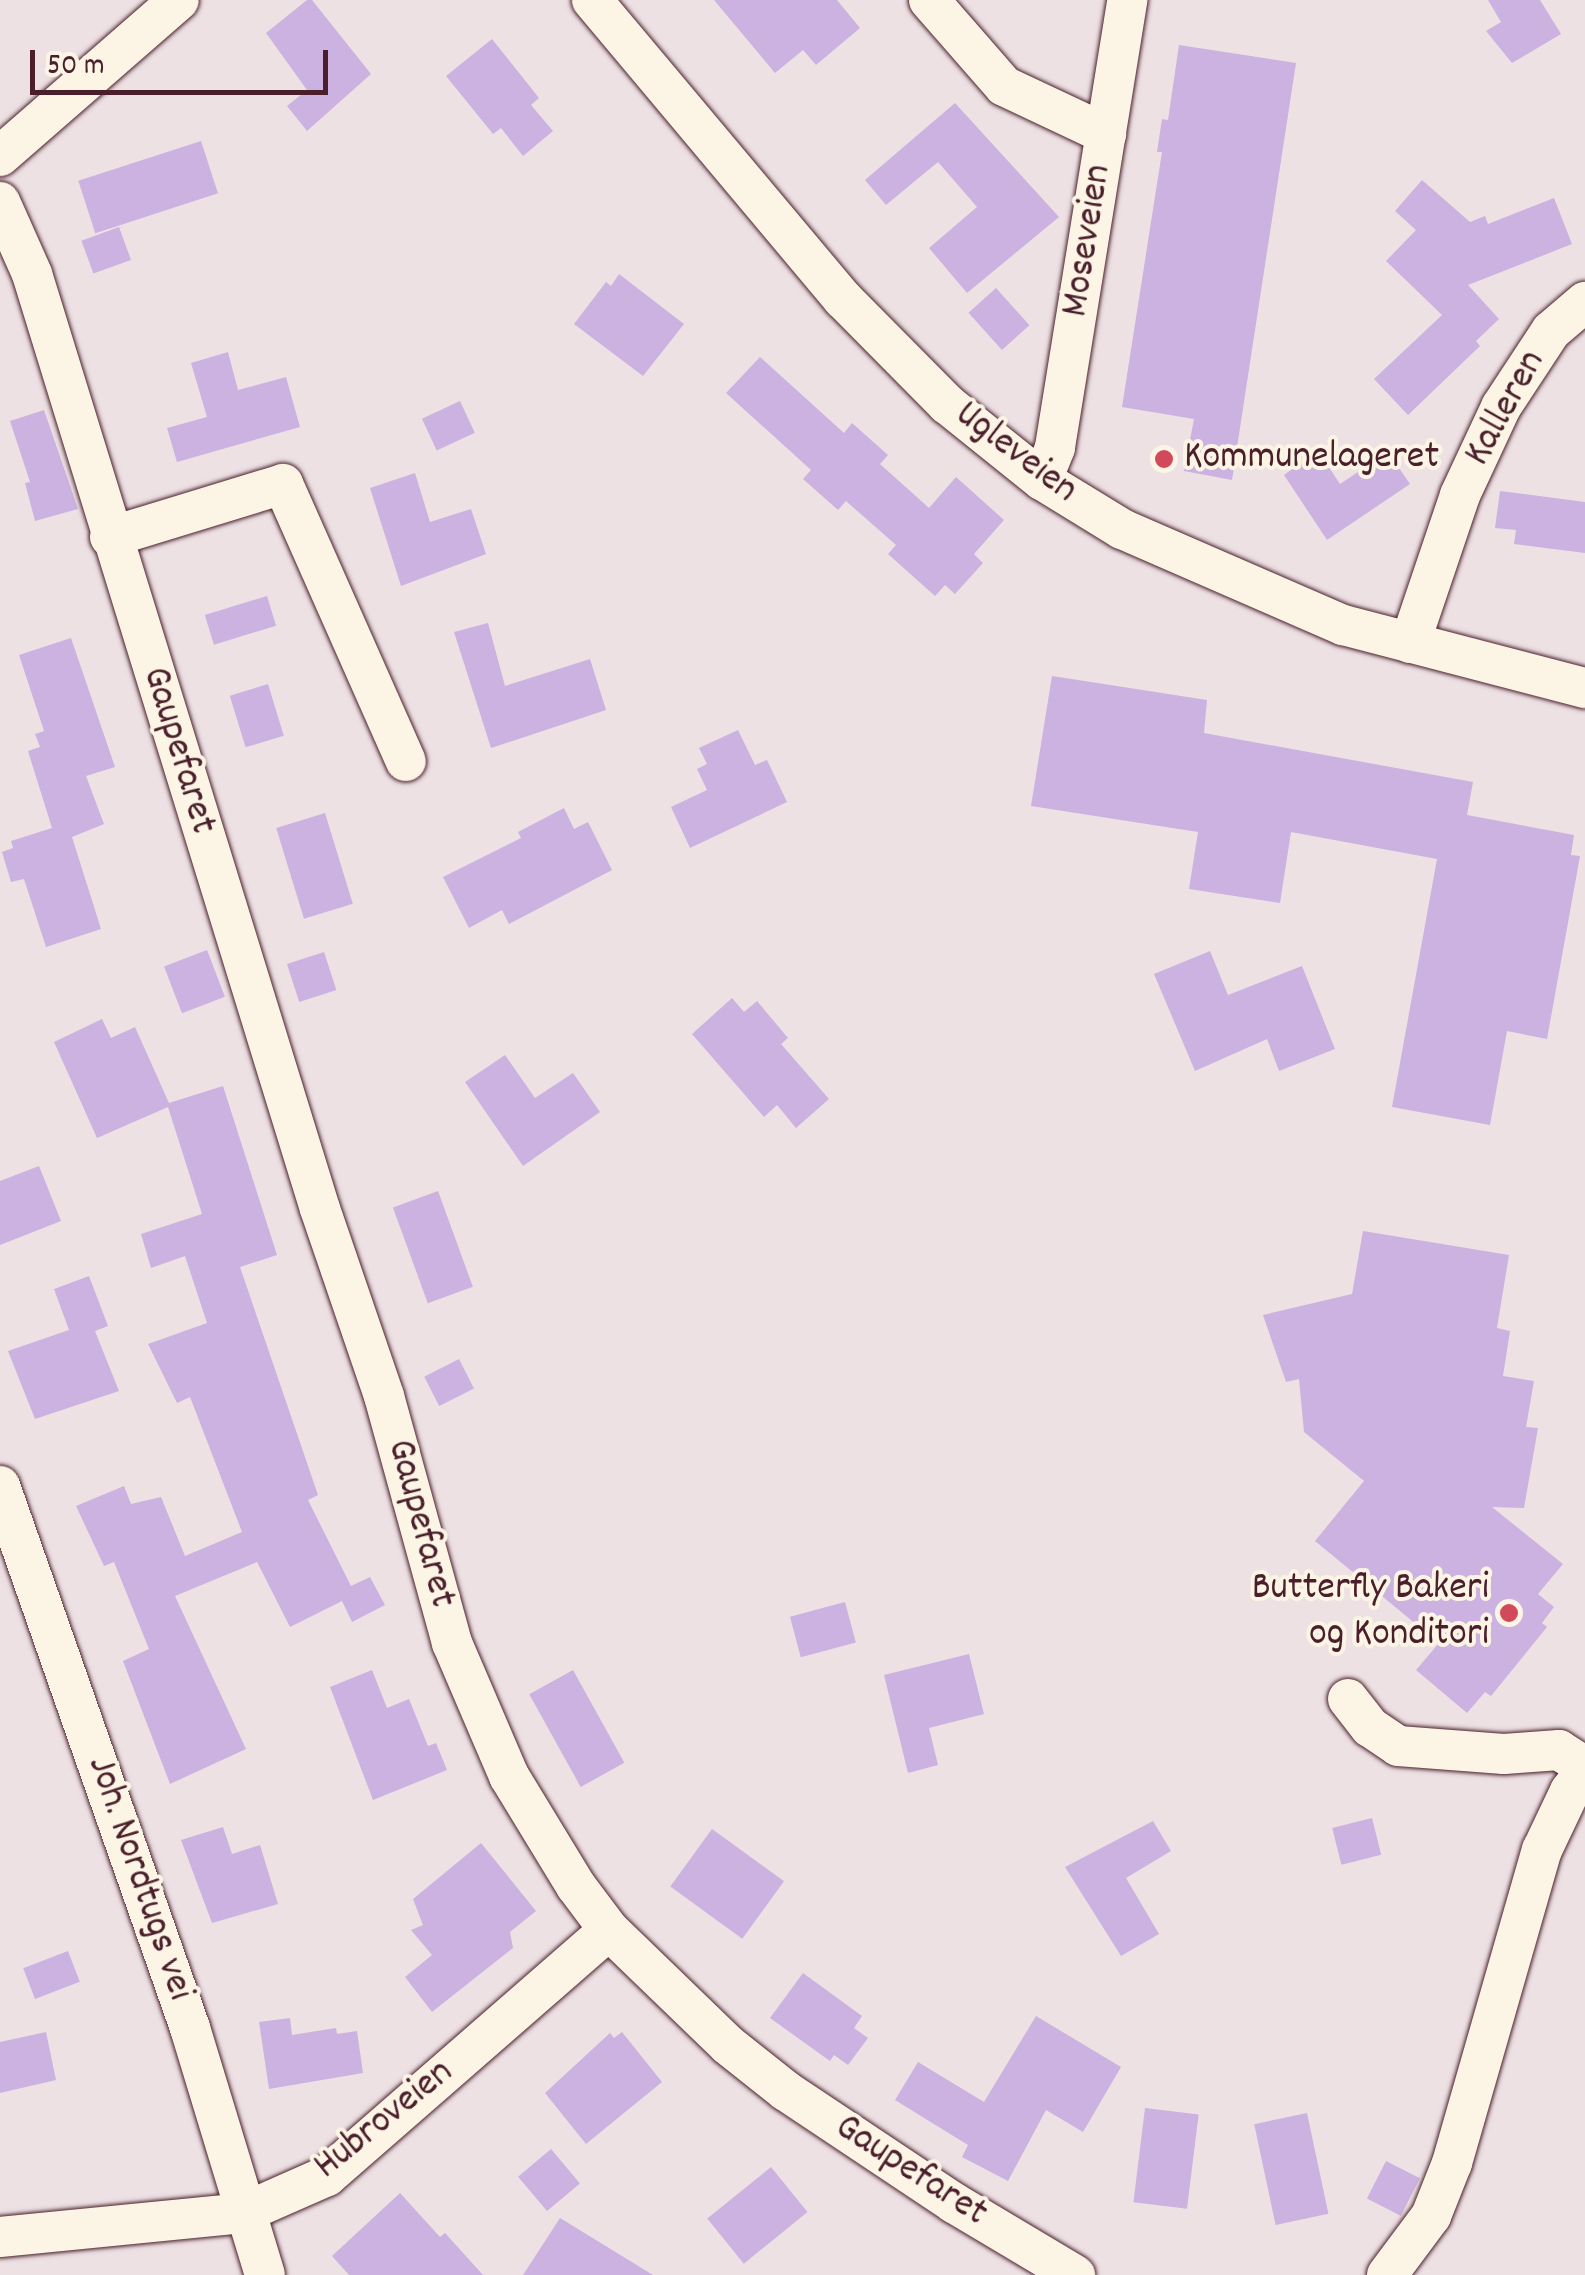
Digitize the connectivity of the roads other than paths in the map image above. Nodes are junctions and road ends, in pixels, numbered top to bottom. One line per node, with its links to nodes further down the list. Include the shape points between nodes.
1 (179, 0): 6 (street)
2 (592, 0): 9 (street, Ugleveien, via 843,299 947,404)
3 (929, 0): 5 (street, via 1004,86)
4 (1128, 0): 5 (street, Moseveien)
5 (1106, 134): 9 (street, Moseveien, via 1054,447)
6 (0, 156)
7 (0, 202): 10 (street, Gaupefaret, via 32,274)
8 (1585, 302): 11 (street, Kalleren, via 1551,331 1501,406 1460,495)
9 (1042, 480): 11 (street, Ugleveien, via 1201,565 1342,625)
10 (110, 537): 13 (street, via 284,484); 17 (street, Gaupefaret, via 384,1396 452,1643 509,1776)
11 (1410, 644): 12 (street, Ugleveien)
12 (1585, 688)
13 (406, 761)
14 (0, 1486): 18 (street, Joh. Nordtugs vei, via 190,2028)
15 (1348, 1698): 16 (street, via 1370,1727 1398,1746 1504,1754 1559,1750)
16 (1585, 1770): 22 (street, via 1542,1850 1452,2163 1430,2216)
17 (609, 1930): 18 (street, Hubroveien, via 327,2176); 21 (street, Gaupefaret, via 674,1998 786,2091)
18 (243, 2214): 19 (street, Hubroveien); 20 (street, Joh. Nordtugs vei)
19 (0, 2236)
20 (266, 2275)
21 (1075, 2275)
22 (1387, 2275)

